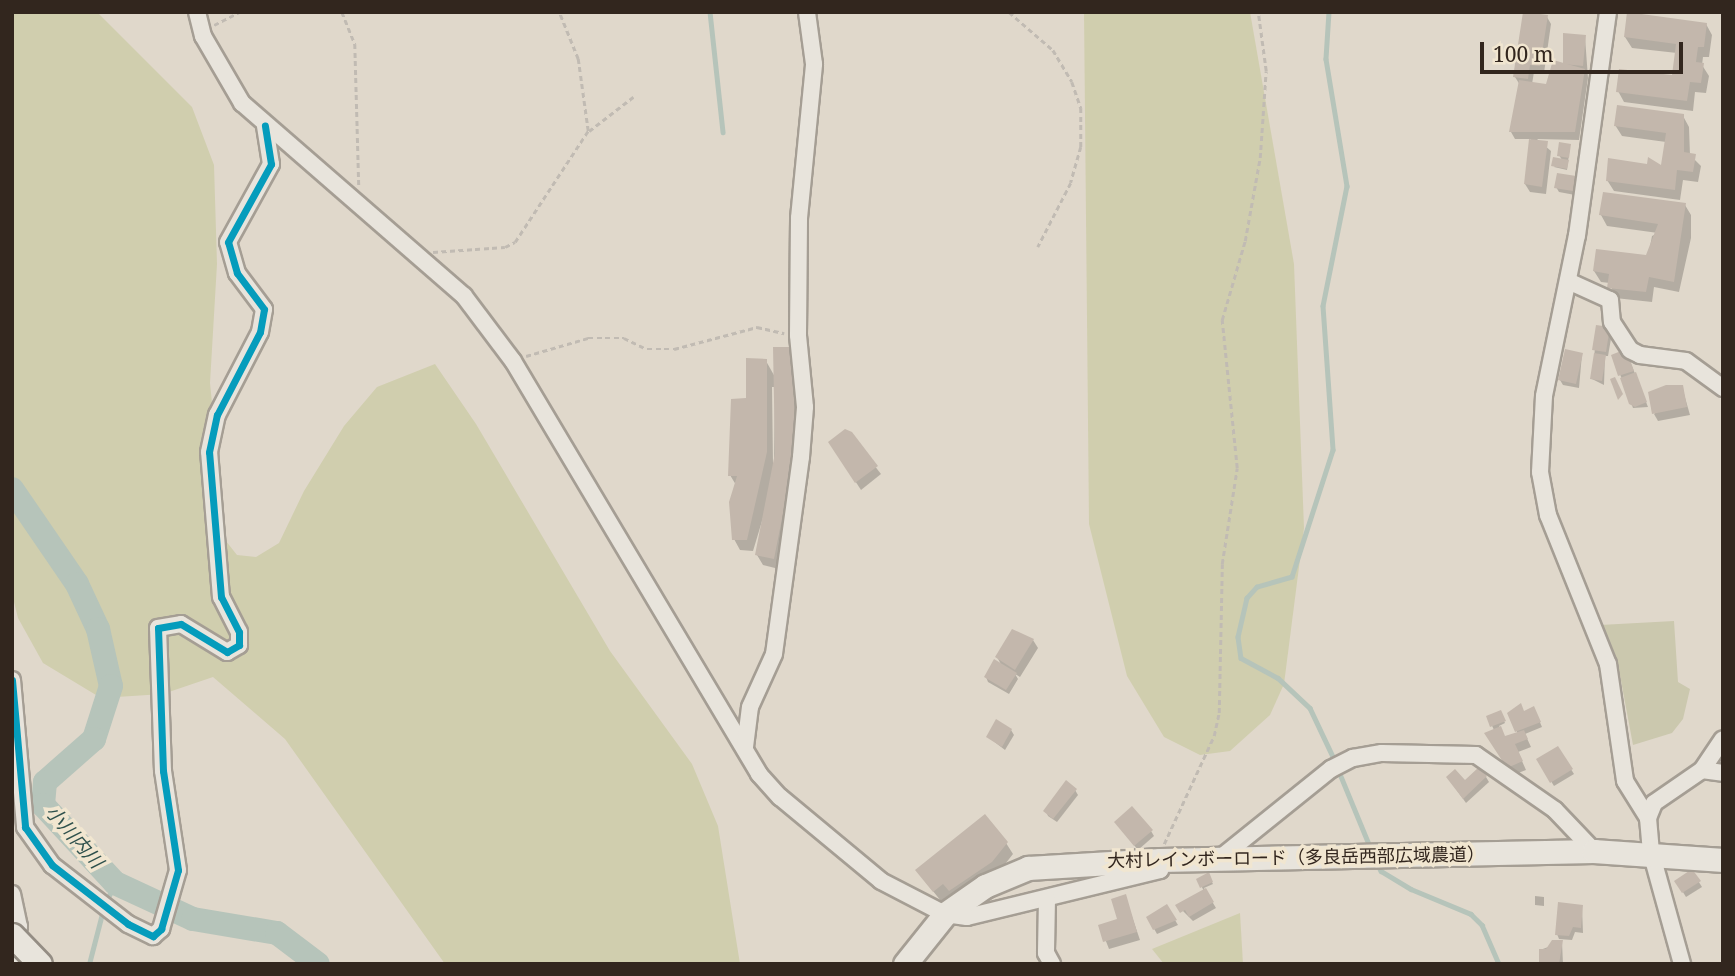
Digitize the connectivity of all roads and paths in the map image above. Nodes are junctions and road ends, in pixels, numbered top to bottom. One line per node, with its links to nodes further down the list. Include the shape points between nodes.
1 (197, 12): 9 (street)
2 (239, 12): 9 (path)
3 (342, 12): 13 (path, via 355,44)
4 (559, 12): 12 (path, via 578,58)
5 (807, 12): 17 (street, via 814,64 799,218)
6 (1009, 12): 14 (path, via 1053,50 1081,108 1081,147 1071,183)
7 (1258, 12): 29 (path, via 1266,71 1260,158 1245,241 1222,320 1237,468 1223,564 1219,713 1214,736 1167,830)
8 (1608, 12): 16 (street)
9 (202, 31): 11 (street, via 242,103)
10 (633, 97): 12 (path)
11 (265, 125): 13 (street); 20 (street, via 271,164 228,242 237,273 264,309 217,415 209,452 221,597 239,632 239,645 227,652 181,624 159,628 163,771 178,870 161,929 153,936 128,924 52,866 25,827)
12 (589, 131): 15 (path, via 515,242 505,247 449,248)
13 (359, 206): 15 (street)
14 (1038, 247)
15 (424, 260): 18 (street, via 464,296)
16 (1568, 281): 19 (street, via 1610,300 1612,322 1630,350 1686,361); 25 (street, via 1544,396 1540,472 1548,515 1608,664 1625,781)
17 (798, 335): 18 (path, via 757,327 674,349 647,349 624,338 589,338); 22 (street, via 805,407 801,457 775,654 750,707)
18 (513, 361): 22 (street)
19 (1723, 387)
20 (12, 680)
21 (1723, 739): 23 (street)
22 (745, 747): 33 (street, via 759,774 780,797 881,881)
23 (1702, 770): 24 (street); 25 (street, via 1654,803)
24 (1723, 773)
25 (1648, 818): 27 (street)
26 (1594, 851): 27 (street, 大村レインボーロード（多良岳西部広域農道）); 28 (street, 大村レインボーロード（多良岳西部広域農道）); 28 (street, via 1555,810 1476,755 1382,752 1331,769)
27 (1651, 852): 30 (street, 大村レインボーロード（多良岳西部広域農道）); 39 (street)
28 (1219, 859): 29 (street, 大村レインボーロード（多良岳西部広域農道）)
29 (1160, 860): 32 (street, via 1160,870); 33 (street, 大村レインボーロード（多良岳西部広域農道）, via 1028,868 985,887)
30 (1723, 860)
31 (12, 894): 35 (street, via 19,926)
32 (1047, 899): 33 (street, via 967,917); 38 (street, via 1046,953)
33 (945, 914): 37 (street, 大村レインボーロード（多良岳西部広域農道）)
34 (12, 935): 36 (street, bridge)
35 (12, 958)
36 (40, 964)
37 (905, 964)
38 (1052, 964)
39 (1682, 964)

